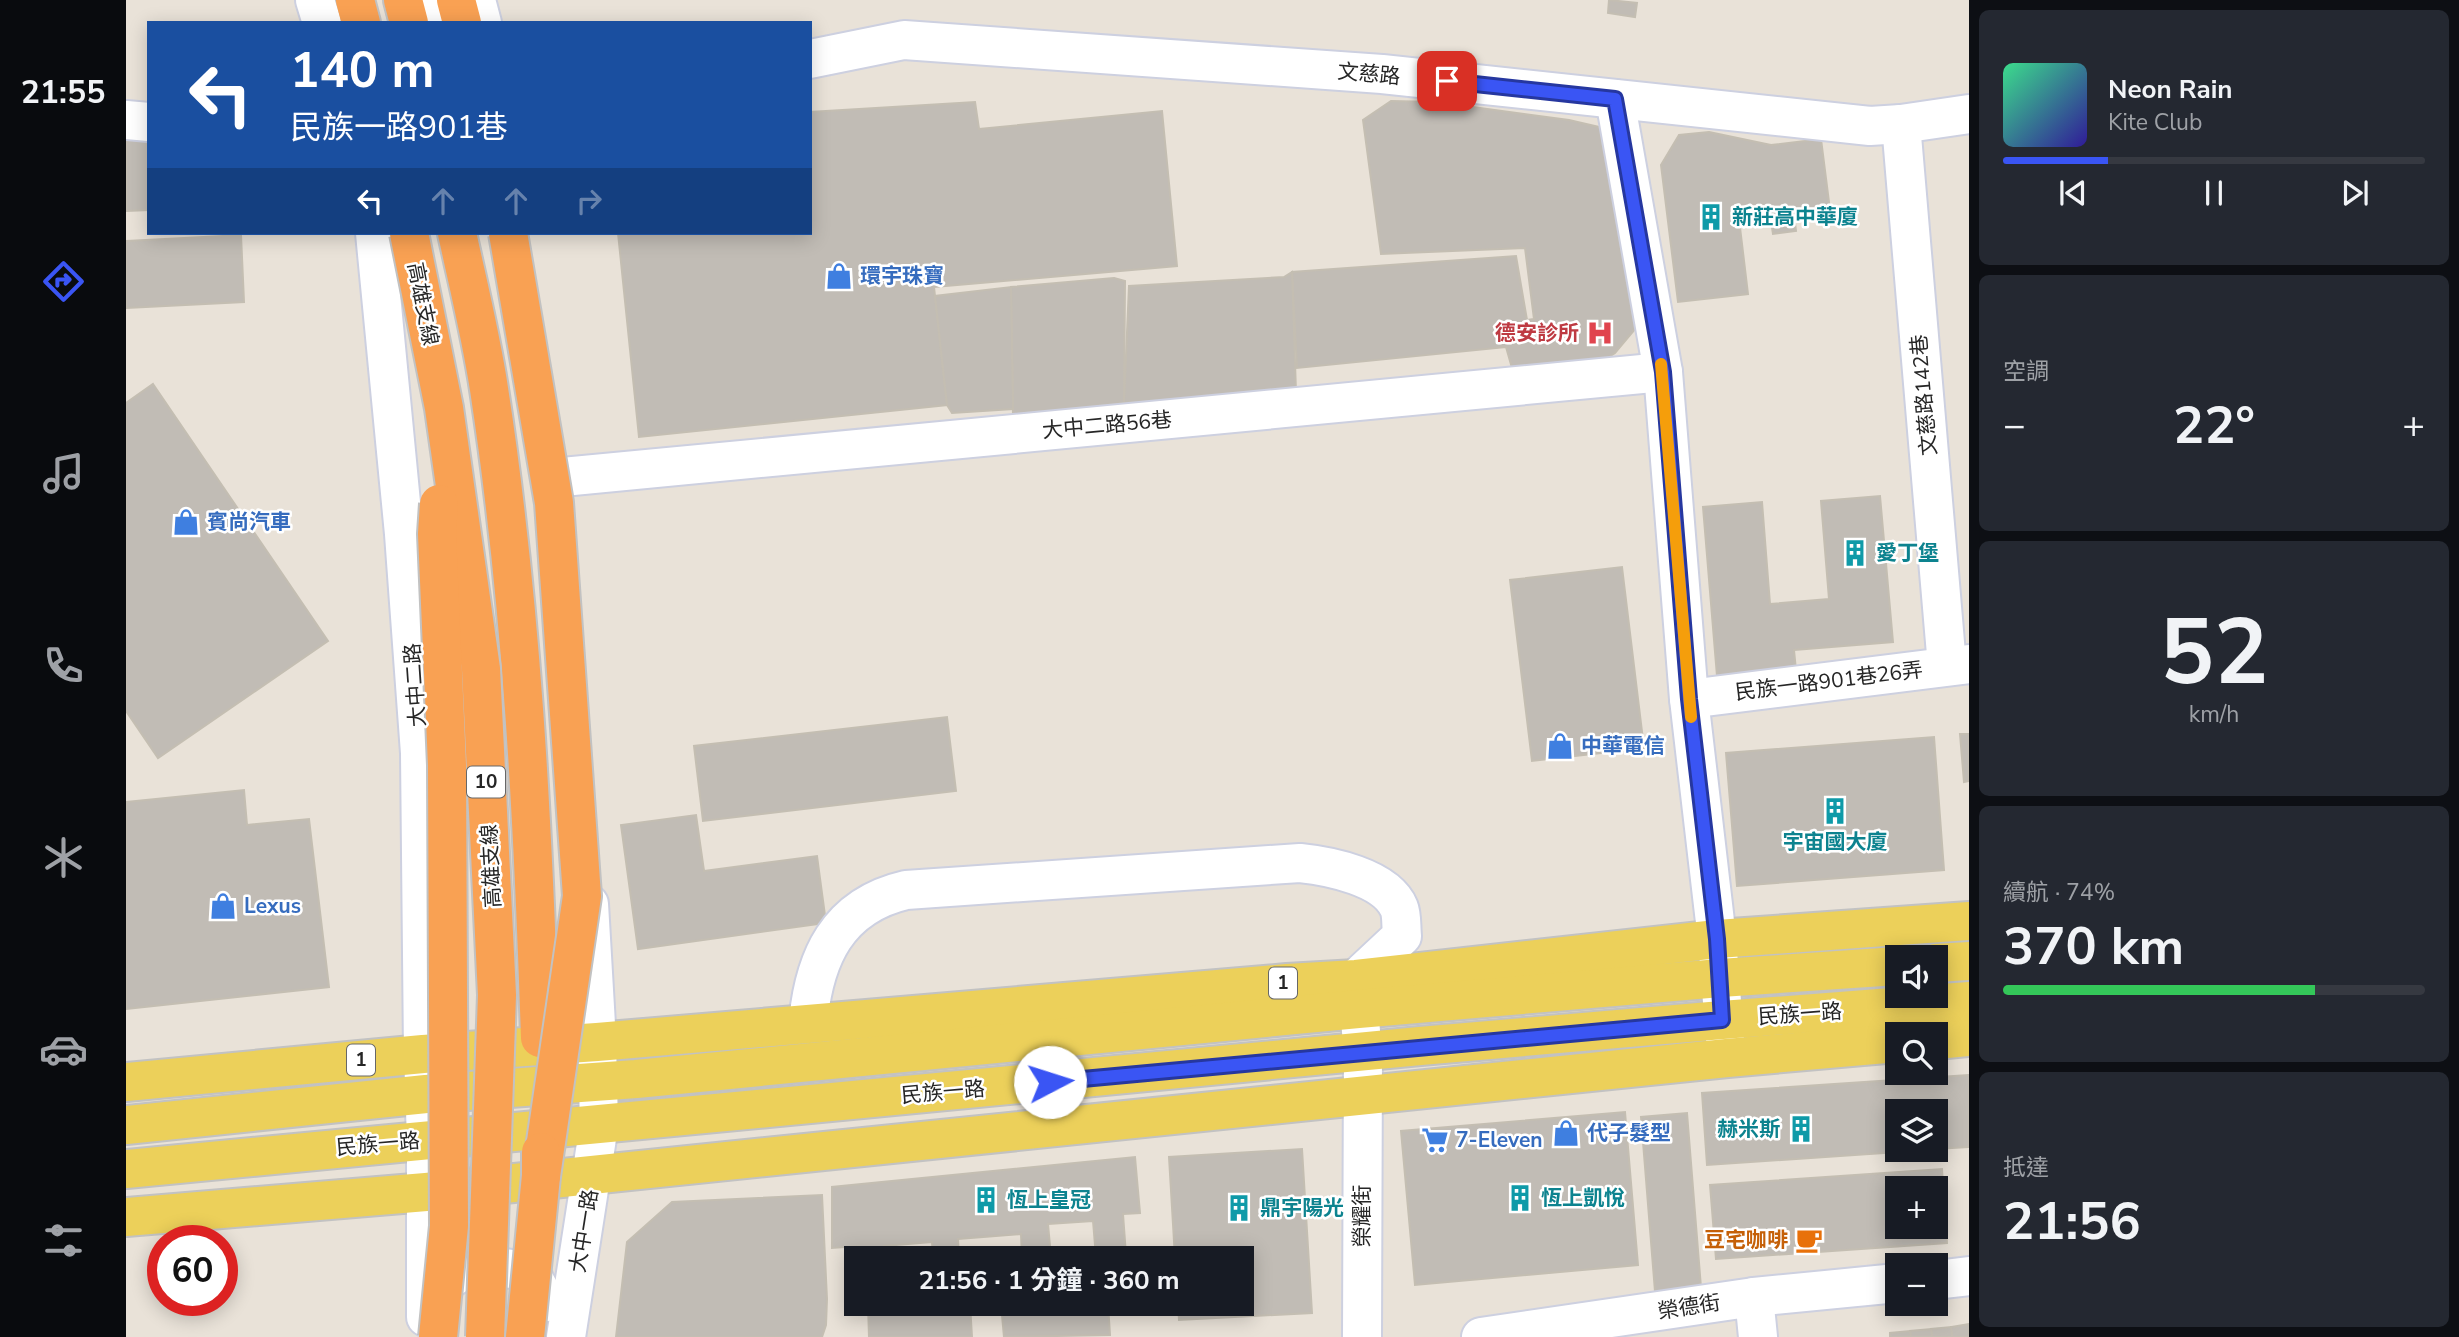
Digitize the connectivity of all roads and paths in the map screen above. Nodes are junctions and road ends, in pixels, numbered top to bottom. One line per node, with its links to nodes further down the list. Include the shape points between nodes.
1 (315, 0): 7 (street)
2 (355, 0): 8 (highway)
3 (403, 0): 9 (highway)
4 (430, 0): 10 (street)
5 (456, 0): 11 (highway)
6 (476, 0): 12 (street)
7 (321, 21)
8 (360, 21)
9 (409, 21)
10 (435, 21)
11 (461, 21)
12 (481, 21)
13 (812, 59): 14 (street, 文慈路, via 904,40 1382,74)
14 (1615, 99): 18 (street, 文慈路, via 1870,126); 26 (street)
15 (1969, 114): 18 (street, 文慈路)
16 (126, 120): 17 (street)
17 (147, 122)
18 (1901, 124): 29 (street, 文慈路142巷)
19 (375, 235): 46 (street, 大中二路, via 420,753)
20 (409, 235): 27 (highway, 高雄支線 / 10, bridge)
21 (457, 235): 57 (highway, 高雄支線 / 10, bridge, via 489,386 513,575 536,903)
22 (501, 235): 25 (street)
23 (508, 235): 57 (highway, bridge, via 554,503 582,896)
24 (517, 235): 25 (street)
25 (524, 310): 28 (street)
26 (1663, 372): 28 (street, 大中二路56巷); 30 (street)
27 (444, 408): 64 (highway, bridge, via 437,534 447,765 449,1226); 66 (highway, 高雄支線 / 10, bridge, via 481,669 497,995)
28 (552, 478): 43 (street, via 579,722)
29 (1958, 665): 30 (street, 民族一路901巷26弄)
30 (1689, 699): 32 (street)
31 (1969, 921): 32 (main road, 民族一路 / 1)
32 (1717, 939): 36 (street); 37 (main road, 民族一路 / 1)
33 (1969, 961): 34 (main road)
34 (1948, 963)
35 (1885, 967): 36 (main road, 民族一路 / 1)
36 (1720, 978): 37 (main road, 民族一路 / 1); 39 (street)
37 (1357, 994): 40 (main road, 民族一路 / 1); 40 (street, via 1402,936 1399,908 1359,875 1300,863 887,894 850,918 834,935 811,991); 45 (street, 榮耀街); 49 (main road, 民族一路 / 1)
38 (1969, 1001): 39 (main road, 民族一路)
39 (1722, 1020): 45 (main road, 民族一路); 47 (street)
40 (808, 1023): 43 (main road, 民族一路 / 1)
41 (1969, 1037): 42 (main road)
42 (1948, 1039)
43 (597, 1042): 46 (main road, 民族一路 / 1); 49 (street)
44 (1885, 1044): 47 (main road, 民族一路)
45 (1363, 1052): 51 (street, 榮耀街); 53 (main road, 民族一路)
46 (423, 1054): 48 (main road, 民族一路 / 1); 50 (street, 大中二路)
47 (1727, 1058): 51 (main road, 民族一路)
48 (126, 1082)
49 (599, 1083): 50 (main road, 民族一路 / 1); 53 (street)
50 (426, 1094): 52 (main road, 民族一路 / 1); 54 (street, 大中二路)
51 (1362, 1096): 56 (main road, 民族一路); 70 (street, 榮耀街)
52 (126, 1125)
53 (599, 1125): 54 (main road, 民族一路); 56 (street, 大中一路)
54 (426, 1139): 55 (main road, 民族一路); 58 (street)
55 (126, 1169)
56 (593, 1175): 58 (main road, 民族一路); 69 (street, 大中一路)
57 (541, 1176): 67 (highway, 高雄支線 / 10, bridge)
58 (426, 1192): 59 (main road, 民族一路); 64 (street)
59 (126, 1217)
60 (1969, 1276): 61 (street)
61 (1948, 1279)
62 (1885, 1284): 63 (street, 榮德街)
63 (1754, 1297): 65 (street, 榮德街); 72 (street)
64 (427, 1329): 68 (street, via 468,1267 505,1268 530,1272 552,1314)
65 (1535, 1334): 71 (street, 榮德街)
66 (485, 1337)
67 (524, 1337)
68 (557, 1337)
69 (566, 1337)
70 (1362, 1337)
71 (1481, 1337)
72 (1758, 1337)

